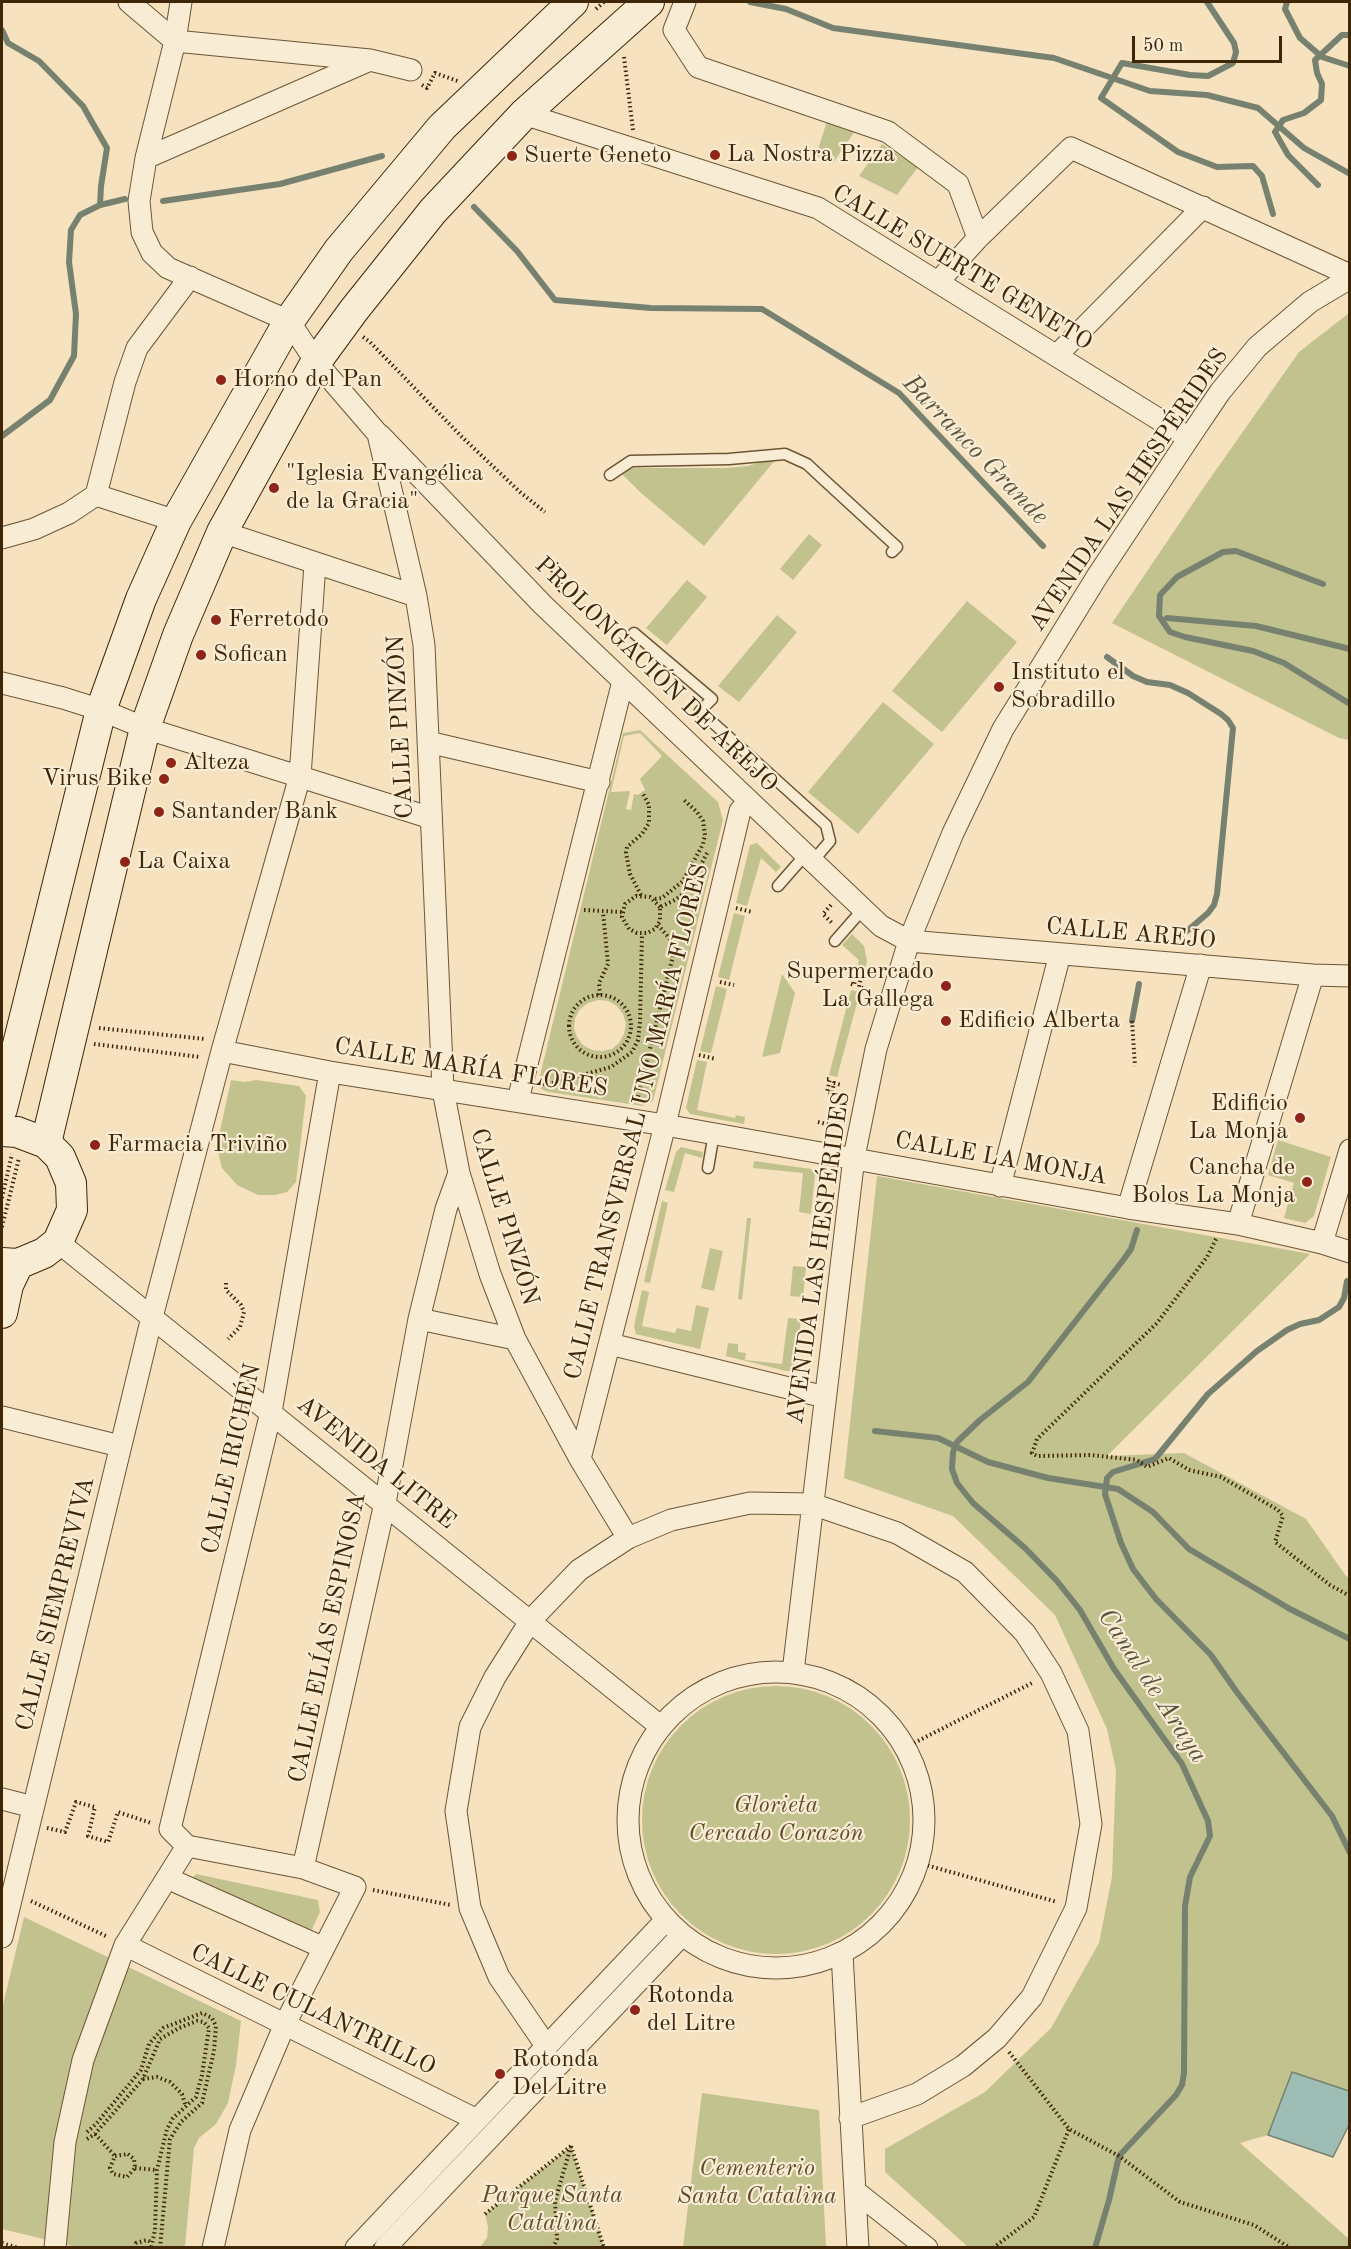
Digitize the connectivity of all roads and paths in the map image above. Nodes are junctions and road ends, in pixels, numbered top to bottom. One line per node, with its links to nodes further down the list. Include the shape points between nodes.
1 (129, 2): 6 (street)
2 (182, 2): 6 (street)
3 (573, 2): 19 (street, via 442,127 339,250)
4 (649, 2): 11 (street)
5 (685, 2): 15 (street, via 674,30 698,67 888,132 958,184)
6 (175, 41): 8 (street); 13 (street)
7 (623, 48): 12 (path)
8 (370, 60): 9 (street); 13 (street)
9 (417, 72): 10 (path, via 420,84 427,88 435,73)
10 (460, 82)
11 (524, 114): 18 (street, CALLE SUERTE GENETO, via 818,208); 22 (street, via 433,211)
12 (633, 131)
13 (146, 158): 17 (street, via 139,201 146,242 168,268)
14 (1203, 207): 15 (street, via 1071,148); 16 (street); 21 (street)
15 (978, 238): 18 (street)
16 (1350, 276): 24 (street, AVENIDA LAS HESPÉRIDES, via 1310,302 1257,346)
17 (190, 277): 19 (street); 26 (street, via 137,348)
18 (938, 282): 21 (street, CALLE SUERTE GENETO)
19 (289, 321): 22 (street, CALLE PINZÓN); 28 (street)
20 (359, 335): 27 (path)
21 (1057, 354): 24 (street, CALLE SUERTE GENETO)
22 (316, 362): 23 (street, CALLE PINZÓN); 29 (street)
23 (378, 434): 35 (street, CALLE PINZÓN); 37 (street, PROLONGACIÓN DE AREJO, via 543,605)
24 (1190, 438): 64 (street, AVENIDA LAS HESPÉRIDES, via 1098,575 1003,729 953,833)
25 (610, 475): 31 (lane, via 631,461 785,454 807,464 824,479 897,548)
26 (96, 495): 28 (street); 30 (street, via 52,521)
27 (545, 512)
28 (176, 521): 39 (street, via 141,599)
29 (222, 532): 32 (street); 40 (street, via 178,635)
30 (2, 538)
31 (892, 552)
32 (315, 564): 35 (street); 42 (street, CALLE SIEMPREVIVA)
33 (567, 570): 34 (path, via 566,573 557,564 550,572)
34 (562, 590)
35 (416, 596): 41 (street, CALLE PINZÓN, via 424,645)
36 (634, 633): 49 (lane, via 712,699 700,711 826,825 831,841)
37 (623, 681): 43 (street); 46 (street, PROLONGACIÓN DE AREJO)
38 (2, 683): 39 (street)
39 (101, 710): 40 (street); 89 (street)
40 (145, 728): 42 (street); 94 (street)
41 (428, 742): 43 (street); 47 (street, CALLE PINZÓN)
42 (300, 776): 47 (street); 78 (street, CALLE SIEMPREVIVA)
43 (599, 782): 87 (street)
44 (642, 792): 51 (path, via 649,805 648,823 626,853 630,874)
45 (684, 800): 52 (path, via 703,821 703,844 681,884 662,898)
46 (750, 801): 49 (street, PROLONGACIÓN DE AREJO); 91 (street, CALLE TRANSVERSAL UNO MARÍA FLORES, via 740,811)
47 (431, 818): 86 (street, CALLE PINZÓN)
48 (710, 847): 54 (path, via 688,890)
49 (809, 858): 50 (lane); 56 (street, PROLONGACIÓN DE AREJO)
50 (778, 886)
51 (641, 895): 52 (path); 59 (path, via 628,900)
52 (654, 899): 54 (path)
53 (831, 905): 62 (path, via 823,914 834,925)
54 (660, 907): 61 (path)
55 (731, 907): 60 (path)
56 (863, 909): 64 (street, PROLONGACIÓN DE AREJO, via 881,926); 65 (lane)
57 (578, 910): 58 (path)
58 (603, 912): 59 (path); 74 (path, via 608,964 599,983)
59 (622, 912): 63 (path, via 629,929)
60 (752, 912)
61 (658, 925): 63 (path); 88 (path, via 674,951)
62 (830, 926)
63 (642, 934): 84 (path, via 640,1022 632,1052 611,1067)
64 (909, 940): 66 (street, CALLE AREJO); 96 (street, AVENIDA LAS HESPÉRIDES, via 876,1049)
65 (835, 941)
66 (1060, 954): 67 (street, CALLE AREJO); 99 (street)
67 (1201, 965): 68 (street, CALLE AREJO); 100 (street)
68 (1313, 975): 69 (street, CALLE AREJO); 101 (street)
69 (1350, 976)
70 (713, 980): 72 (path)
71 (851, 984): 73 (path, via 854,985 857,971 862,972 859,987)
72 (734, 985)
73 (866, 989)
74 (600, 995): 74 (path, via 622,1005 631,1028 620,1049 597,1056 576,1045 569,1027 578,1004)
75 (1132, 1021): 81 (path)
76 (89, 1027): 78 (path)
77 (85, 1042): 78 (path)
78 (214, 1050): 82 (street, CALLE MARÍA FLORES); 109 (street, CALLE SIEMPREVIVA)
79 (694, 1054): 80 (path)
80 (716, 1059)
81 (1136, 1066)
82 (330, 1072): 86 (street, CALLE MARÍA FLORES); 115 (street, CALLE IRICHÉN)
83 (827, 1079): 85 (path, via 827,1092 832,1093 834,1083)
84 (554, 1083)
85 (841, 1085)
86 (443, 1090): 87 (street, CALLE MARÍA FLORES); 98 (street, CALLE PINZÓN)
87 (518, 1100): 91 (street, CALLE MARÍA FLORES)
88 (636, 1108)
89 (2, 1109)
90 (818, 1122): 92 (path)
91 (665, 1125): 93 (street, CALLE MARÍA FLORES); 113 (street, CALLE TRANSVERSAL UNO MARÍA FLORES)
92 (831, 1125)
93 (714, 1133): 96 (street, CALLE MARÍA FLORES); 97 (lane)
94 (24, 1136): 102 (path); 103 (street, via 60,1157 72,1183 72,1210)
95 (1350, 1150): 104 (street)
96 (854, 1157): 99 (street, CALLE LA MONJA); 114 (street, AVENIDA LAS HESPÉRIDES)
97 (708, 1168)
98 (459, 1173): 110 (street, CALLE ELÍAS ESPINOSA, via 446,1209); 112 (street, CALLE PINZÓN)
99 (1000, 1186): 100 (street, CALLE LA MONJA)
100 (1128, 1208): 101 (street, CALLE LA MONJA)
101 (1232, 1223): 104 (street, CALLE LA MONJA); 122 (path, via 1157,1323 1037,1439 1032,1453 1137,1460 1147,1467 1169,1458 1189,1470 1221,1477 1278,1510 1283,1516 1275,1542)
102 (2, 1227)
103 (58, 1242): 106 (street, via 44,1253); 109 (street, AVENIDA LITRE)
104 (1322, 1243): 105 (street, CALLE LA MONJA)
105 (1350, 1252)
106 (10, 1263): 108 (street)
107 (226, 1283): 111 (path, via 226,1290 244,1312 240,1327)
108 (2, 1313)
109 (153, 1317): 115 (street, AVENIDA LITRE); 117 (street, CALLE SIEMPREVIVA)
110 (419, 1319): 112 (street); 119 (street, CALLE ELÍAS ESPINOSA)
111 (228, 1339)
112 (515, 1339): 118 (street, CALLE PINZÓN)
113 (610, 1344): 114 (street); 118 (street, CALLE TRANSVERSAL UNO MARÍA FLORES)
114 (825, 1397): 120 (street, AVENIDA LAS HESPÉRIDES)
115 (271, 1412): 119 (street, AVENIDA LITRE); 130 (street, CALLE IRICHÉN)
116 (2, 1417): 117 (street)
117 (120, 1446): 129 (street, CALLE SIEMPREVIVA)
118 (580, 1459): 121 (street, CALLE PINZÓN)
119 (385, 1503): 123 (street, AVENIDA LITRE); 133 (street, CALLE ELÍAS ESPINOSA)
120 (812, 1504): 121 (street, via 750,1503 671,1520); 124 (street, AVENIDA LAS HESPÉRIDES); 125 (street, via 897,1533 966,1572 1025,1633)
121 (628, 1538): 123 (street, via 579,1570)
122 (1350, 1596)
123 (531, 1620): 126 (street, AVENIDA LITRE); 137 (street, via 495,1677 470,1728 456,1811)
124 (793, 1672): 126 (street, via 742,1675 696,1695); 127 (street, via 842,1687 879,1712)
125 (1051, 1673): 127 (path); 138 (street, via 1078,1731 1091,1824)
126 (660, 1726): 139 (street, via 636,1767 627,1817 630,1851 644,1890)
127 (906, 1747): 132 (street, via 921,1787 925,1829)
128 (2, 1799): 129 (street)
129 (31, 1815): 130 (path, via 65,1832 76,1802 95,1806 88,1836 108,1842 118,1812); 136 (street, CALLE SIEMPREVIVA)
130 (170, 1829): 131 (street)
131 (187, 1846): 133 (street); 134 (street)
132 (919, 1863): 138 (path); 144 (street, via 907,1890 881,1926)
133 (303, 1868): 135 (street)
134 (167, 1878): 142 (street); 143 (street)
135 (355, 1887): 137 (path); 143 (street)
136 (12, 1893): 141 (street, CALLE SIEMPREVIVA); 142 (path)
137 (470, 1908): 147 (street, via 499,1977)
138 (1076, 1908): 146 (street, via 1032,1997)
139 (666, 1920): 140 (street); 147 (street)
140 (682, 1935): 144 (street, via 719,1957 762,1968 805,1966); 169 (street)
141 (2, 1937)
142 (125, 1945): 145 (street, CALLE CULANTRILLO); 154 (street, via 83,2060)
143 (324, 1948): 145 (street)
144 (842, 1953): 150 (street)
145 (285, 2024): 151 (street, CALLE CULANTRILLO); 167 (street, via 240,2130)
146 (997, 2038): 150 (street, via 963,2066 917,2094); 152 (path)
147 (547, 2047): 151 (street)
148 (143, 2079): 149 (path, via 157,2077 170,2082 182,2094); 149 (path, via 160,2039 196,2021 204,2022 209,2028 202,2075 196,2097); 153 (path)
149 (186, 2108): 158 (path, via 167,2129)
150 (850, 2118): 159 (street)
151 (477, 2120): 168 (street)
152 (1069, 2129): 174 (path, via 1034,2217); 175 (path, via 1119,2156 1180,2202 1254,2225)
153 (95, 2134): 154 (path, via 88,2139); 156 (path)
154 (66, 2138): 164 (street); 166 (path, via 86,2133 96,2124 141,2070 149,2044 163,2028 201,2013 212,2018 216,2026 214,2051 202,2103 181,2122 170,2139)
155 (571, 2146): 160 (path); 170 (path, via 555,2201 557,2240); 171 (path)
156 (115, 2156): 157 (path, via 128,2154 134,2159); 157 (path, via 110,2168 113,2174 127,2177)
157 (135, 2168): 158 (path)
158 (157, 2170): 162 (path)
159 (855, 2191): 172 (street); 173 (street)
160 (485, 2214)
161 (2, 2243): 163 (path)
162 (151, 2245): 165 (path, via 147,2240 136,2243)
163 (18, 2247)
164 (55, 2247)
165 (136, 2247)
166 (160, 2247)
167 (213, 2247)
168 (356, 2247)
169 (385, 2247)
170 (553, 2247)
171 (604, 2247)
172 (858, 2247)
173 (927, 2247)
174 (993, 2247)
175 (1290, 2247)

